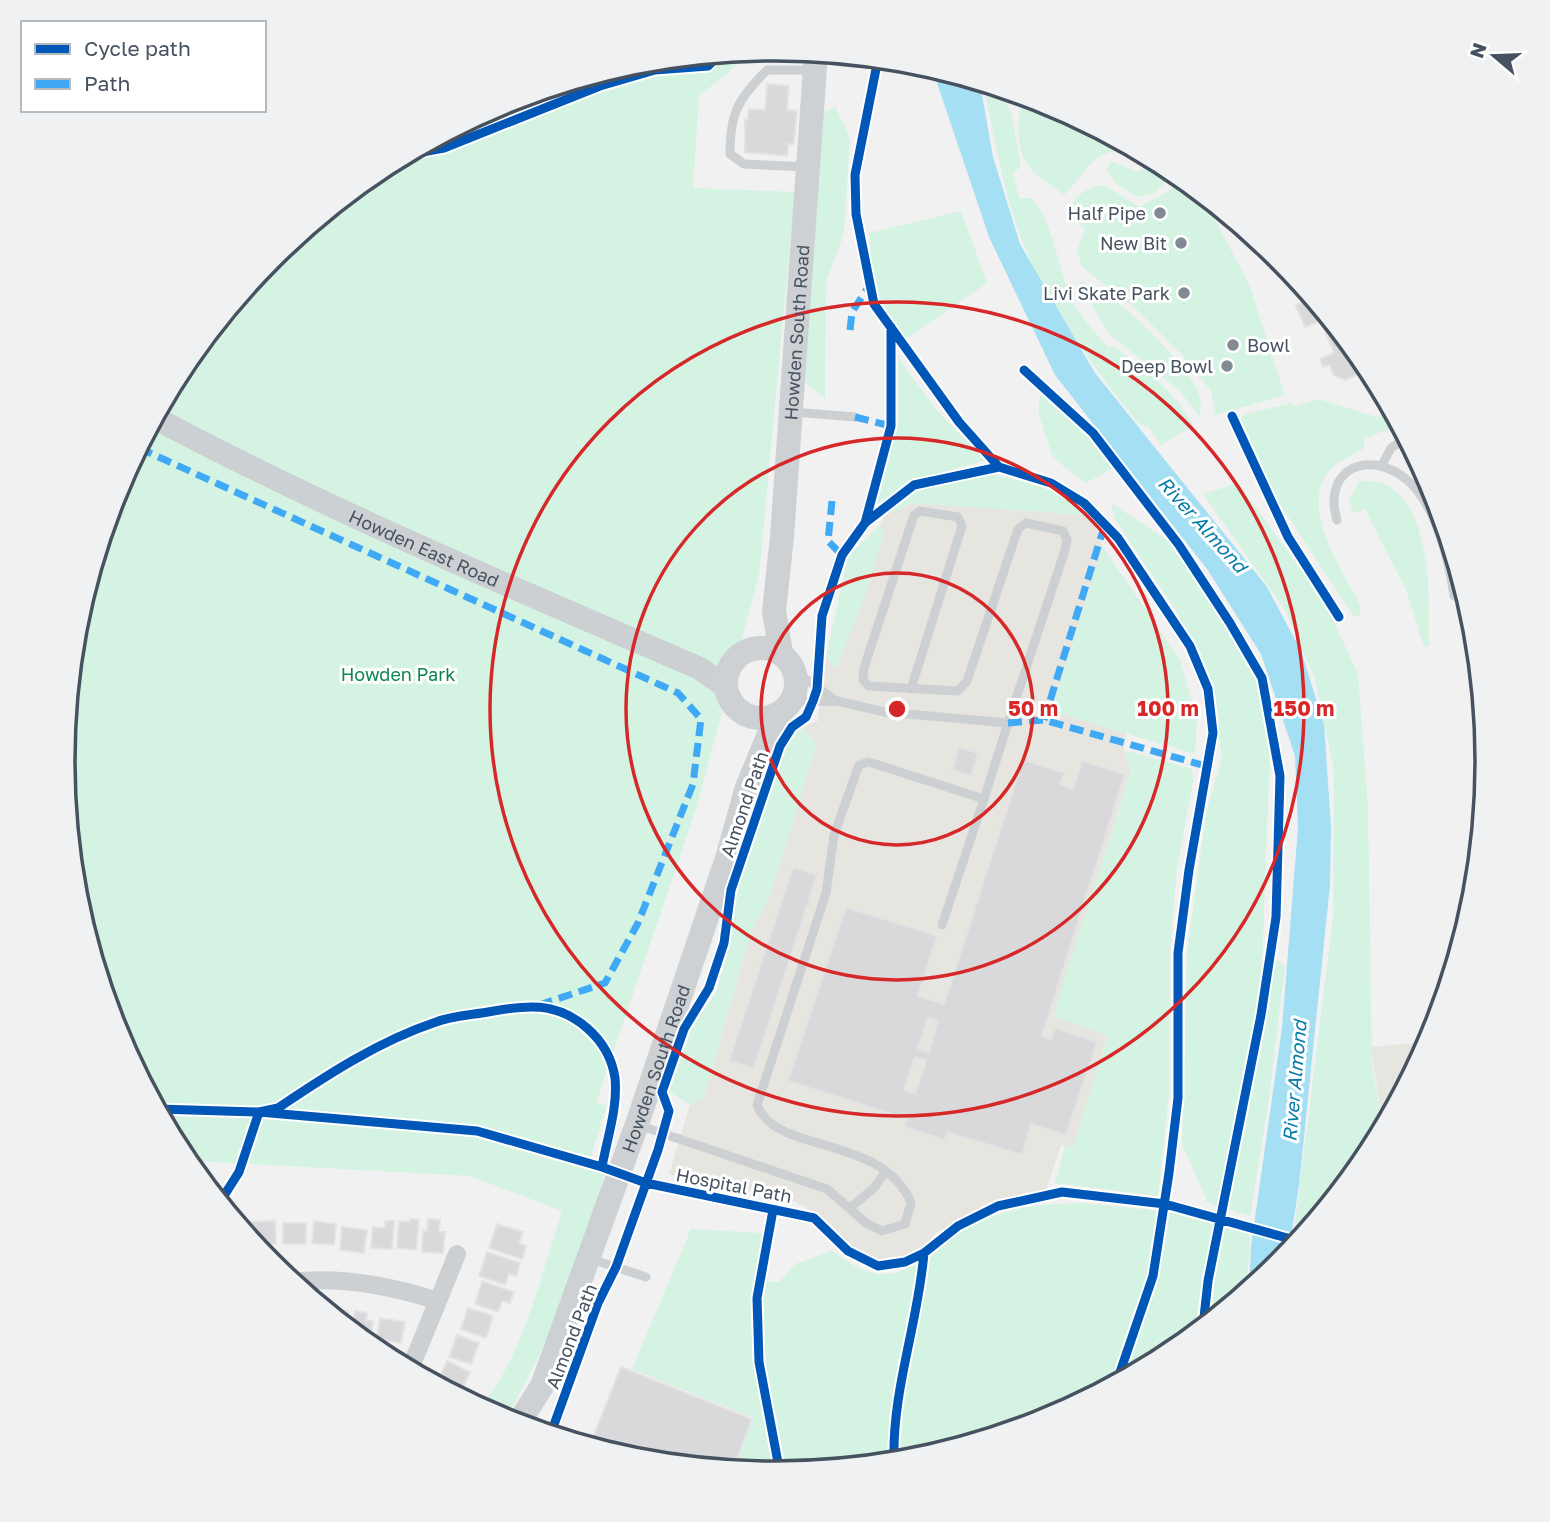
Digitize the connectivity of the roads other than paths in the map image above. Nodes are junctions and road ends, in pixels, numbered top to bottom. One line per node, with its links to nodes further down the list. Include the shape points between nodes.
1 (807, 62): 3 (lane, via 767,69 746,91 730,123 730,154 744,164)
2 (815, 63): 3 (main road, Howden South Road)
3 (808, 167): 4 (main road, Howden South Road)
4 (791, 412): 5 (lane); 11 (main road, Howden South Road)
5 (855, 417)
6 (163, 422): 14 (street, Howden East Road, via 385,532 699,668)
7 (1398, 443): 8 (lane)
8 (1382, 465): 9 (lane, via 1359,465 1344,474 1332,505); 10 (lane, via 1407,480)
9 (1337, 520)
10 (1435, 528)
11 (774, 611): 12 (main road, Howden South Road); 13 (main road, Howden South Road)
12 (753, 648): 13 (main road, via 768,648); 14 (main road, Howden South Road, via 736,658)
13 (788, 663): 16 (lane); 17 (main road, Howden South Road, via 796,692)
14 (729, 676): 18 (main road, via 733,704)
15 (912, 689): 15 (lane, via 869,686 863,680 864,668 914,515 920,511 949,514 958,517 962,526); 19 (lane, via 954,693 964,687 1018,528 1026,523 1057,528 1066,535 1065,550)
16 (836, 701): 17 (lane); 19 (lane, via 885,712)
17 (784, 708): 18 (main road, via 767,718); 20 (main road, Howden South Road)
18 (747, 715): 20 (main road, Howden South Road)
19 (1008, 723): 21 (lane)
20 (747, 787): 23 (main road, Howden South Road)
21 (984, 799): 22 (lane); 24 (lane, via 869,762 859,765 834,835 826,893 757,1105 770,1125 856,1154)
22 (942, 925)
23 (637, 1124): 25 (lane, via 827,1189); 27 (main road, Howden South Road)
24 (885, 1172): 25 (lane); 25 (lane, via 905,1189 911,1203 905,1224 882,1231)
25 (851, 1207)
26 (457, 1254): 30 (street)
27 (589, 1258): 28 (lane); 32 (main road, Howden South Road, via 542,1386)
28 (646, 1277)
29 (308, 1281): 30 (street, via 374,1284)
30 (438, 1301): 31 (street)
31 (414, 1360)
32 (524, 1414)

